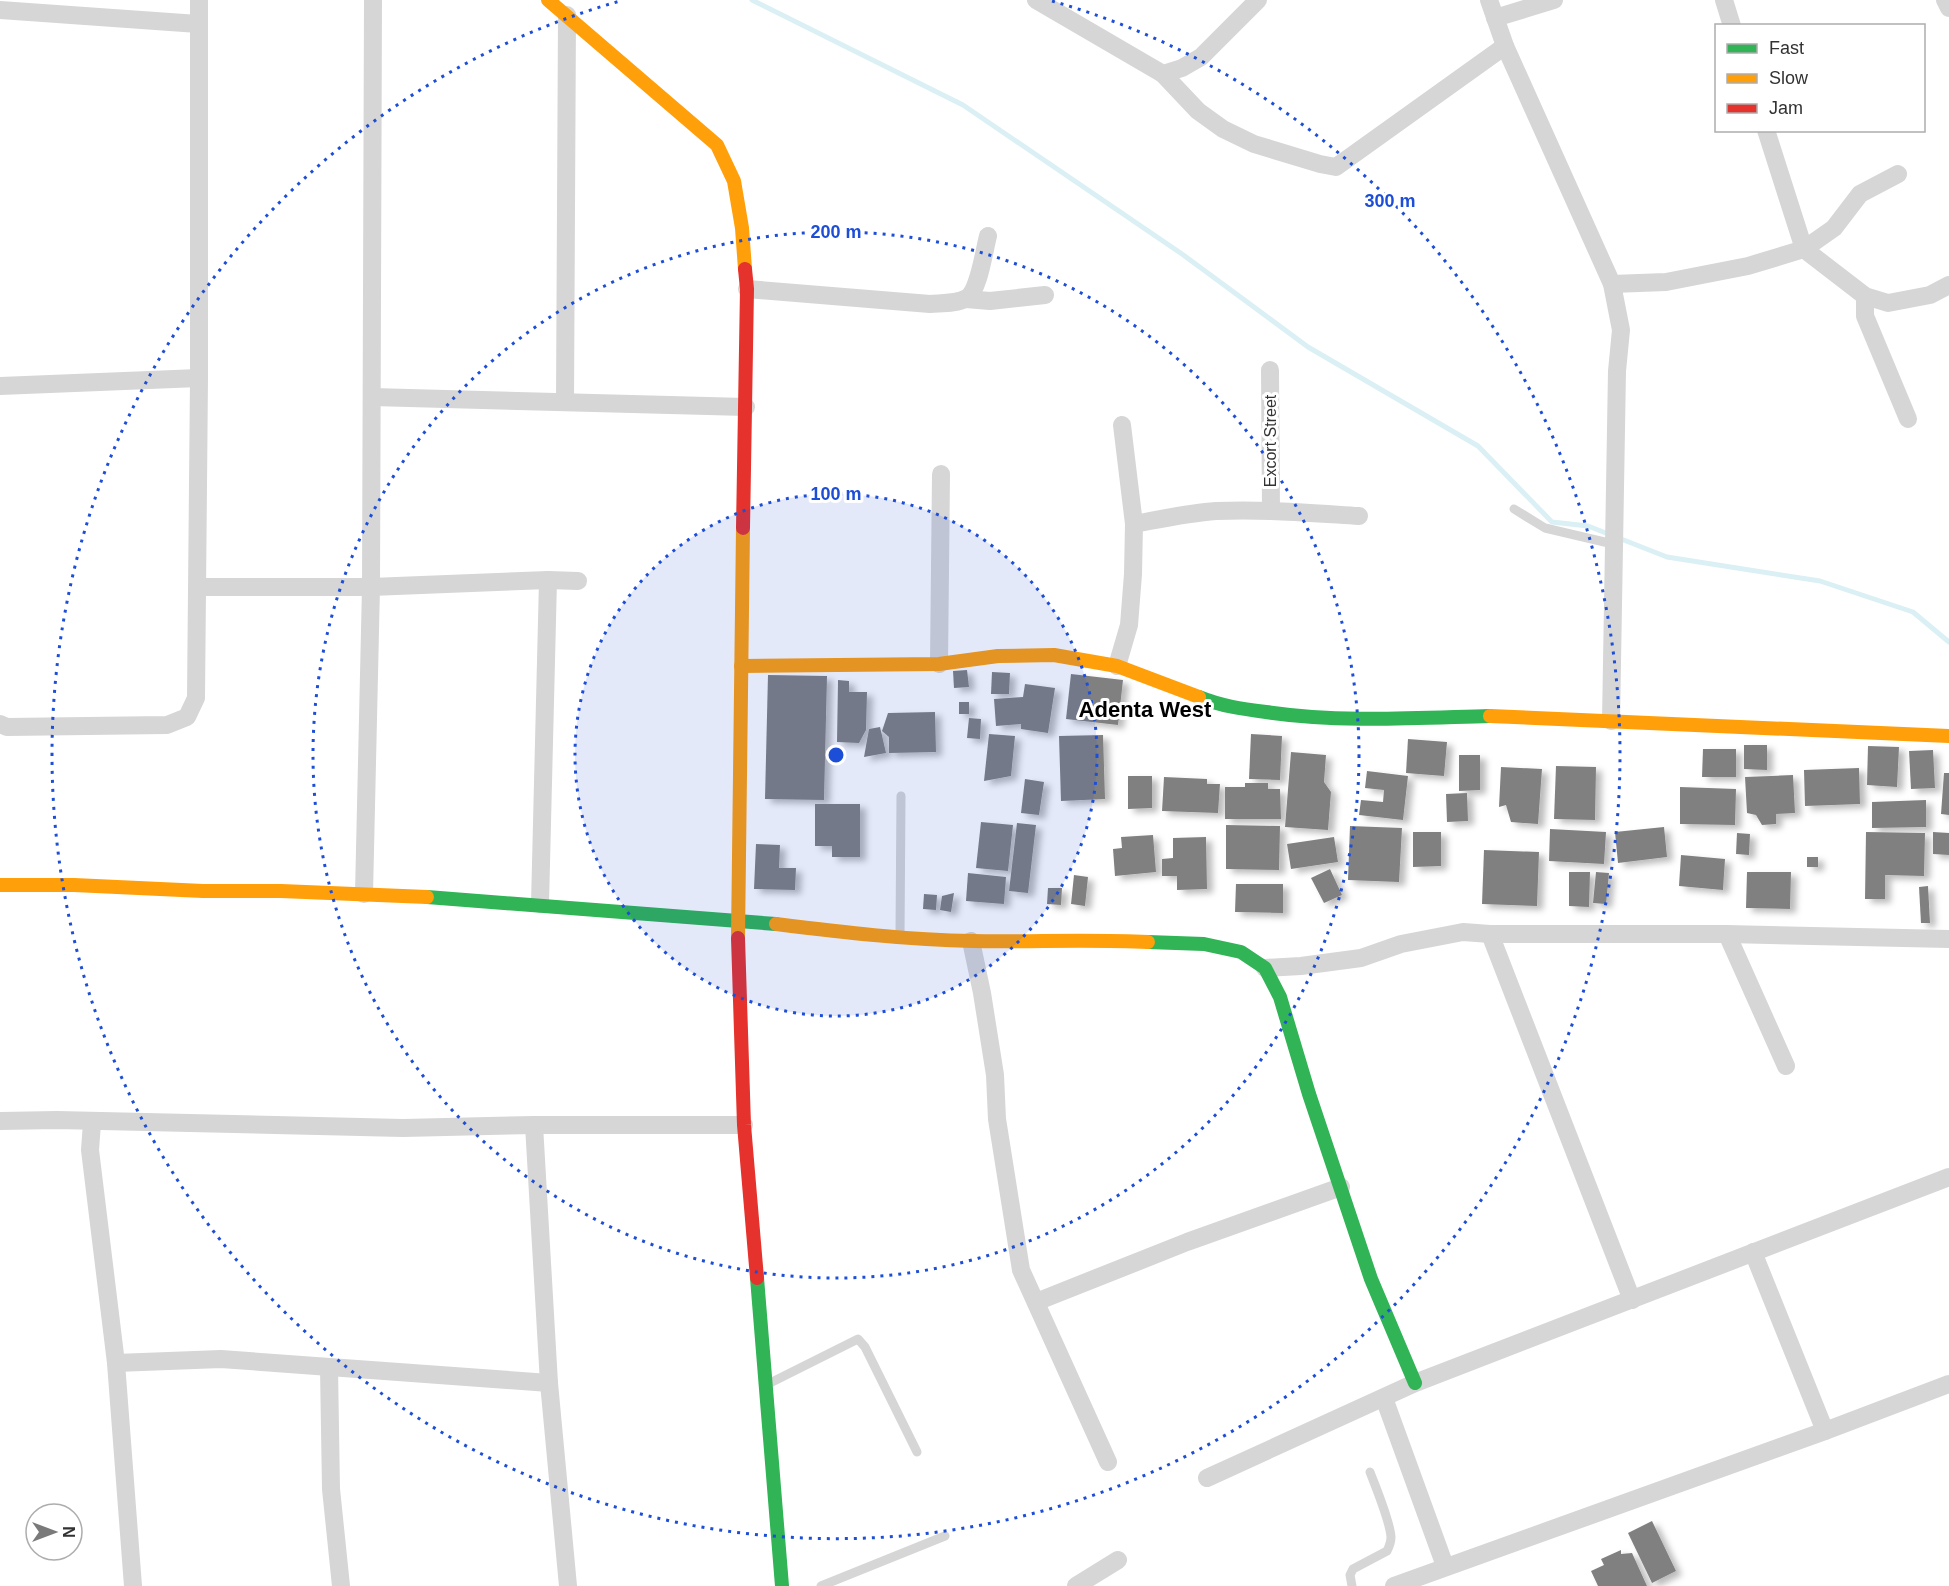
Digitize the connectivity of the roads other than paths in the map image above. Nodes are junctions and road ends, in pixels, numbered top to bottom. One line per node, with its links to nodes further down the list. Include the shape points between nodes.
1 (199, 0): 14 (street)
2 (373, 0): 31 (street)
3 (548, 0): 12 (street)
4 (1036, 0): 17 (street)
5 (1258, 0): 17 (street, via 1201,57)
6 (1489, 0): 13 (street)
7 (1554, 0): 13 (street)
8 (1724, 0): 15 (street)
9 (1945, 0): 10 (street)
10 (1949, 8)
11 (0, 10): 14 (street)
12 (567, 15): 24 (street, via 717,146 734,181); 32 (street)
13 (1495, 18): 16 (street)
14 (198, 24): 29 (street)
15 (1731, 24)
16 (1505, 46): 17 (street, via 1336,167 1254,144 1223,129 1198,111); 22 (street)
17 (1163, 74)
18 (1767, 132): 21 (street)
19 (1898, 174): 21 (street, via 1860,194 1834,228)
20 (988, 236): 27 (street, via 974,292)
21 (1804, 249): 22 (street, via 1748,266 1666,282); 26 (street)
22 (1612, 284): 41 (street, via 1621,330)
23 (1949, 285): 26 (street, via 1930,296 1907,301 1888,303)
24 (747, 288): 27 (street, via 930,304); 33 (street)
25 (1045, 296): 27 (street)
26 (1865, 296): 34 (street, via 1865,316)
27 (966, 299)
28 (1270, 370): 38 (street, Excort Street)
29 (200, 378): 30 (street); 44 (street)
30 (0, 386)
31 (372, 397): 32 (street); 45 (street)
32 (565, 402): 33 (street)
33 (746, 407): 47 (street)
34 (1908, 419)
35 (1122, 425): 40 (street)
36 (941, 474): 46 (street)
37 (1514, 509): 41 (lane, via 1545,528)
38 (1271, 511): 39 (street); 40 (street, via 1204,513)
39 (1359, 516)
40 (1134, 524): 48 (street, via 1129,625)
41 (1613, 544): 49 (street)
42 (548, 580): 43 (street); 45 (street); 55 (street)
43 (578, 581)
44 (198, 587): 45 (street); 50 (street, via 196,699 187,717 167,725)
45 (371, 587): 54 (street)
46 (939, 664): 47 (street); 48 (street, via 998,656 1054,655)
47 (741, 666): 56 (street)
48 (1117, 666): 49 (street, via 1219,705 1299,717 1357,720 1504,716)
49 (1611, 721): 51 (street)
50 (0, 724)
51 (1949, 736)
52 (901, 796): 59 (lane)
53 (0, 885): 54 (street)
54 (364, 894): 55 (street)
55 (540, 904): 56 (street)
56 (737, 920): 59 (street); 67 (street)
57 (1490, 934): 58 (street); 62 (street, via 1463,932 1401,944 1360,958); 71 (street)
58 (1727, 934): 60 (street); 63 (street)
59 (900, 936): 61 (street)
60 (1949, 939)
61 (971, 941): 62 (street, via 1204,944 1241,952); 72 (street, via 995,1076 997,1119 1021,1270)
62 (1265, 968): 69 (street, via 1280,997)
63 (1786, 1066)
64 (0, 1121): 65 (street)
65 (92, 1123): 66 (street, via 403,1128); 73 (street, via 90,1150)
66 (534, 1125): 67 (street); 75 (street)
67 (744, 1125): 78 (street)
68 (1949, 1177): 70 (street)
69 (1341, 1187): 72 (street); 76 (street, via 1371,1279)
70 (1753, 1252): 71 (street); 80 (street)
71 (1632, 1300): 76 (street)
72 (1036, 1302): 82 (street)
73 (116, 1363): 74 (street, via 221,1359); 88 (street)
74 (329, 1368): 75 (street); 89 (street, via 331,1490)
75 (549, 1383): 90 (street)
76 (1415, 1383): 79 (street)
77 (1949, 1384): 80 (street)
78 (767, 1385): 81 (lane, via 858,1339); 91 (street)
79 (1384, 1398): 84 (street); 87 (street)
80 (1825, 1431): 87 (street)
81 (916, 1452)
82 (1108, 1462)
83 (1370, 1472): 94 (lane, via 1387,1522 1390,1545 1387,1551 1353,1569)
84 (1207, 1478)
85 (945, 1536): 92 (lane)
86 (1118, 1560): 93 (street)
87 (1445, 1566): 95 (street)
88 (133, 1586)
89 (341, 1586)
90 (568, 1586)
91 (782, 1586)
92 (821, 1586)
93 (1076, 1586)
94 (1352, 1586)
95 (1395, 1586)

